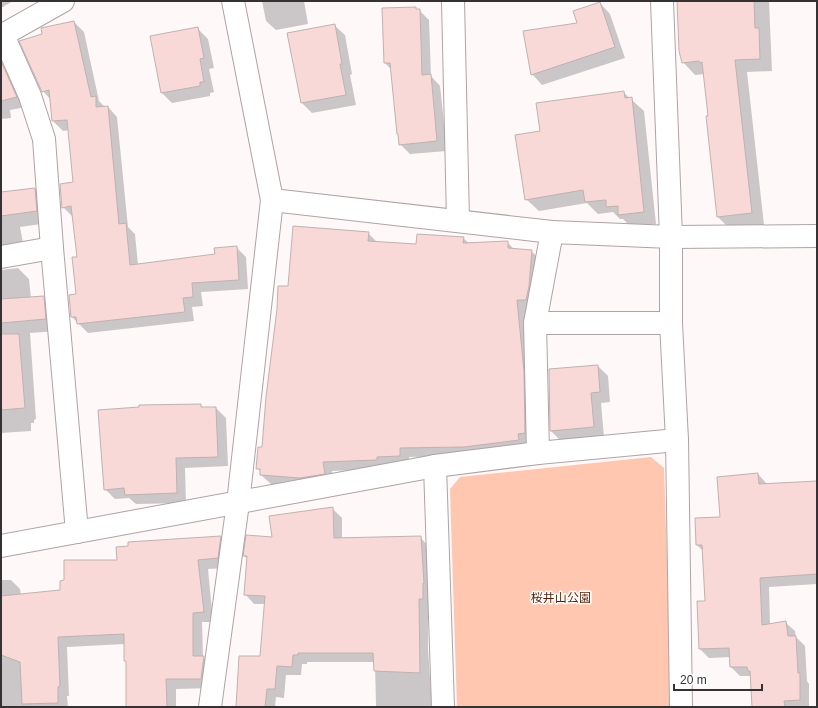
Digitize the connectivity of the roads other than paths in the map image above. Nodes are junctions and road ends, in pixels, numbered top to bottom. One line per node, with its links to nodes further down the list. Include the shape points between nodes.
1 (63, 1): 5 (street)
2 (233, 1): 6 (street)
3 (453, 1): 7 (street)
4 (662, 1): 10 (street)
5 (2, 35): 11 (street, via 30,96 44,139)
6 (272, 200): 7 (street); 18 (street)
7 (458, 220): 8 (street)
8 (552, 232): 10 (street); 13 (street)
9 (817, 236): 10 (street)
10 (671, 237): 14 (street)
11 (52, 248): 12 (street); 19 (street)
12 (1, 257)
13 (536, 323): 14 (street); 16 (street)
14 (671, 324): 15 (street)
15 (677, 440): 16 (street); 23 (street)
16 (538, 452): 17 (street)
17 (435, 466): 18 (street); 22 (street)
18 (238, 503): 19 (street); 21 (street)
19 (77, 532): 20 (street)
20 (1, 546)
21 (210, 707)
22 (443, 707)
23 (681, 707)

